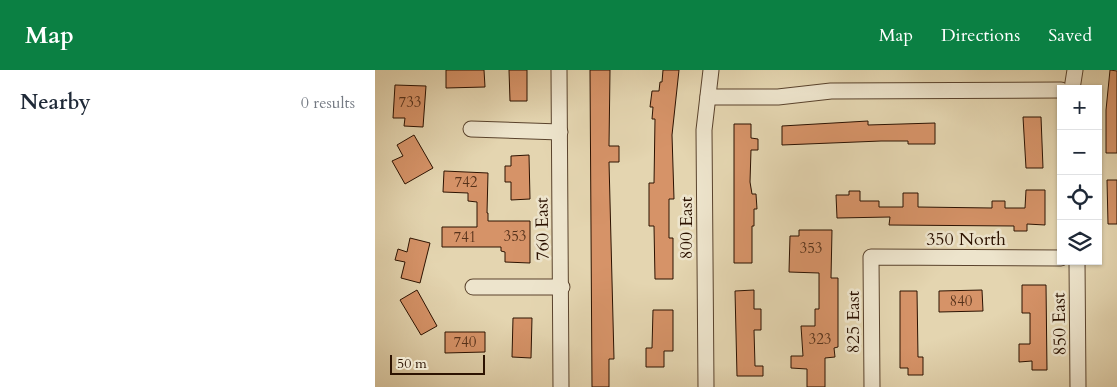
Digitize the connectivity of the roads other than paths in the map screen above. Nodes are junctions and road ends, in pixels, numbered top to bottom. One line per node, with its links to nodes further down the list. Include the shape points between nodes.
1 (559, 70): 8 (street, 760 East)
2 (711, 70): 6 (street, 800 East)
3 (1075, 70): 4 (street)
4 (1073, 85)
5 (1057, 90): 6 (street, via 831,91 779,97)
6 (708, 97): 15 (street, 800 East, via 704,130)
7 (471, 129): 8 (street)
8 (560, 132): 13 (street, 760 East)
9 (871, 257): 10 (street, 350 North); 16 (street, 825 East)
10 (1057, 258)
11 (1077, 265): 17 (street, 850 East)
12 (473, 287): 13 (street)
13 (562, 287): 14 (street, 760 East)
14 (561, 387)
15 (706, 387)
16 (872, 387)
17 (1078, 387)

